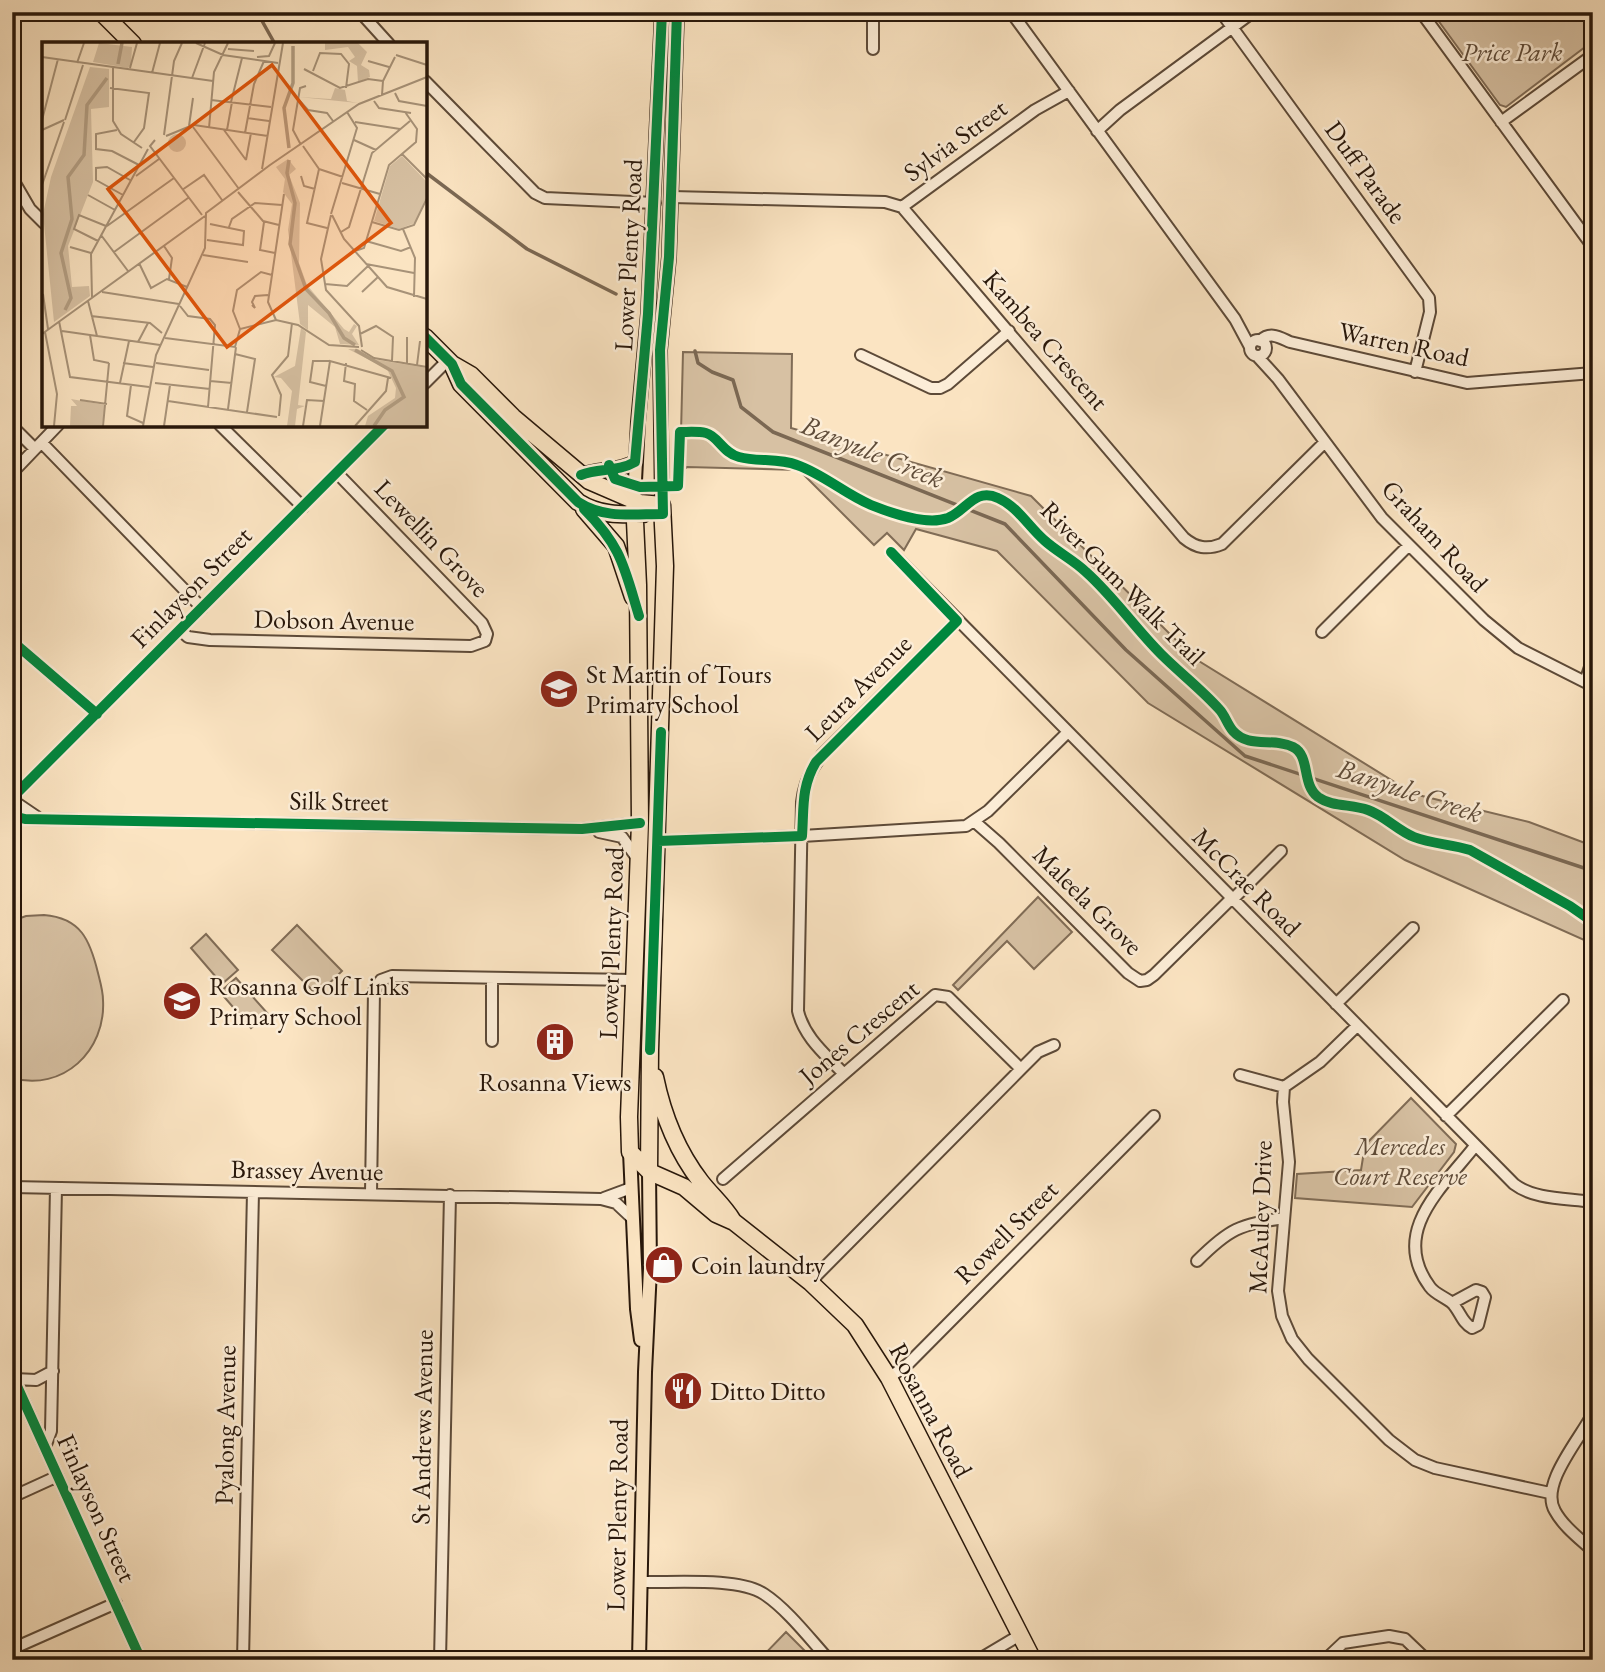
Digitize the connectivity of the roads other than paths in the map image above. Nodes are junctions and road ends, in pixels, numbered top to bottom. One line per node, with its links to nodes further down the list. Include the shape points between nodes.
1 (101, 12): 11 (highway)
2 (360, 12): 12 (street)
3 (662, 12): 21 (main road, Lower Plenty Road)
4 (677, 12): 20 (main road, Lower Plenty Road)
5 (873, 12): 13 (street)
6 (1011, 12): 16 (street, Graham Road)
7 (1221, 12): 10 (street, Duff Parade)
8 (1253, 12): 10 (street)
9 (1421, 12): 17 (street)
10 (1232, 28): 18 (street); 30 (street, Duff Parade, via 1429,298 1430,312)
11 (131, 42)
12 (387, 42)
13 (873, 49)
14 (1593, 55): 17 (street)
15 (427, 83): 21 (street, via 535,194)
16 (1066, 87): 18 (street, Graham Road); 22 (street, Sylvia Street)
17 (1501, 122): 24 (street)
18 (1095, 128): 27 (street, Graham Road)
19 (12, 178): 23 (street)
20 (672, 197): 22 (street, via 885,202); 46 (main road, Lower Plenty Road, via 660,350)
21 (655, 203): 39 (main road, Lower Plenty Road)
22 (902, 207): 25 (street, Kambea Crescent)
23 (42, 221)
24 (1593, 247)
25 (1009, 331): 28 (street, via 940,388); 37 (street, Kambea Crescent, via 1195,546 1210,548 1227,540)
26 (427, 339): 29 (highway)
27 (1259, 347): 30 (street, Warren Road, via 1290,342); 37 (street, Graham Road)
28 (862, 355)
29 (450, 362): 32 (street); 42 (highway, via 471,375); 43 (highway, via 461,384)
30 (1415, 372): 31 (street, Warren Road, via 1467,383)
31 (1593, 373)
32 (427, 381)
33 (12, 426): 38 (street)
34 (56, 427): 38 (street)
35 (222, 427): 44 (street)
36 (382, 427): 40 (street, Finlayson Street)
37 (1325, 442): 48 (street, Graham Road, via 1372,506)
38 (38, 446): 41 (street); 51 (street)
39 (635, 462): 42 (main road); 45 (main road, Lower Plenty Road)
40 (337, 472): 44 (street, Finlayson Street); 56 (street, Lewellin Grove, via 482,623)
41 (12, 473)
42 (581, 475): 45 (highway)
43 (568, 493): 45 (highway, via 582,505 612,515); 52 (highway, via 616,546)
44 (303, 507): 51 (street, Finlayson Street)
45 (634, 507): 46 (highway); 50 (highway, Lower Plenty Road)
46 (663, 510): 47 (highway, Lower Plenty Road)
47 (663, 538): 50 (highway, via 648,534); 67 (highway, Lower Plenty Road)
48 (1409, 545): 55 (street); 59 (street, Graham Road, via 1507,641)
49 (891, 552): 53 (street, McCrae Road)
50 (638, 556): 52 (highway, Lower Plenty Road)
51 (202, 608): 54 (street, Finlayson Street)
52 (639, 616): 64 (highway, Lower Plenty Road)
53 (957, 621): 61 (street, McCrae Road); 66 (street, Leura Avenue, via 816,762 803,793)
54 (180, 630): 56 (street, Dobson Avenue, via 188,637 210,640 471,646); 60 (street, Finlayson Street)
55 (1322, 632)
56 (486, 638)
57 (12, 641): 60 (street)
58 (1593, 658): 59 (street)
59 (1589, 684)
60 (97, 714): 62 (street, Finlayson Street, via 30,781)
61 (1067, 733): 63 (street); 70 (street, McCrae Road)
62 (15, 807): 65 (street, Silk Street, via 37,817)
63 (975, 822): 66 (street); 70 (street, Maleela Grove, via 1140,981 1154,975)
64 (640, 823): 65 (street, Silk Street); 69 (highway, Lower Plenty Road)
65 (582, 829): 69 (street, Silk Street, via 622,837)
66 (802, 836): 67 (street); 81 (street, Leura Avenue, via 799,1011 805,1031)
67 (658, 841): 79 (highway, Lower Plenty Road)
68 (1281, 851): 70 (street)
69 (639, 860): 73 (highway, Lower Plenty Road)
70 (1232, 899): 75 (street, McCrae Road)
71 (1413, 928): 75 (street)
72 (492, 979): 73 (street); 77 (street); 98 (street, via 387,976 375,987)
73 (634, 980): 87 (highway, Lower Plenty Road)
74 (1563, 1000): 86 (street)
75 (1335, 1004): 76 (street, McCrae Road)
76 (1357, 1026): 83 (street, via 1320,1062); 86 (street, McCrae Road)
77 (492, 1041)
78 (1054, 1045): 80 (street, via 1038,1052)
79 (650, 1050): 84 (highway, Lower Plenty Road); 91 (highway, Rosanna Road, via 664,1114)
80 (1021, 1069): 81 (street, Jones Crescent, via 952,1000 940,994); 106 (street)
81 (843, 1073): 93 (street, Jones Crescent)
82 (1240, 1074): 83 (street)
83 (1284, 1087): 103 (street, McAuley Drive, via 1289,1162)
84 (649, 1102): 87 (highway, via 640,1116); 89 (highway, Lower Plenty Road)
85 (1154, 1116): 111 (street, Rowell Street)
86 (1446, 1116): 88 (street, McCrae Road)
87 (629, 1117): 90 (highway, Lower Plenty Road)
88 (1475, 1146): 101 (street, McCrae Road, via 1523,1191); 107 (street, via 1422,1213 1414,1236 1416,1262 1431,1289)
89 (648, 1148): 90 (highway); 91 (highway, via 672,1148); 92 (highway, Lower Plenty Road)
90 (630, 1151): 92 (highway, Rosanna Road); 96 (main road, Lower Plenty Road)
91 (683, 1156): 104 (highway, Rosanna Road)
92 (649, 1171): 104 (highway, Rosanna Road, via 681,1185); 109 (main road, Lower Plenty Road)
93 (723, 1179)
94 (12, 1187): 95 (street, Brassey Avenue)
95 (56, 1188): 97 (street, Brassey Avenue); 108 (street)
96 (631, 1188): 100 (street, Brassey Avenue); 102 (main road, Lower Plenty Road)
97 (253, 1192): 98 (street, Brassey Avenue); 123 (street, Pyalong Avenue)
98 (370, 1194): 99 (street, Brassey Avenue)
99 (450, 1195): 100 (street, Brassey Avenue); 124 (street, St Andrews Avenue)
100 (601, 1199): 102 (street, Brassey Avenue, via 616,1203)
101 (1593, 1202)
102 (632, 1218): 109 (main road, Lower Plenty Road)
103 (1284, 1218): 105 (street, via 1236,1228); 115 (street, McAuley Drive, via 1279,1304 1292,1339 1308,1359 1415,1460)
104 (734, 1223): 106 (highway, Rosanna Road)
105 (1197, 1261)
106 (810, 1282): 111 (highway, Rosanna Road, via 855,1325)
107 (1452, 1303)
108 (53, 1371): 110 (street, via 38,1380); 113 (street, via 51,1433)
109 (645, 1372): 118 (main road, Lower Plenty Road)
110 (13, 1377): 113 (street, Finlayson Street)
111 (889, 1378): 120 (highway, Rosanna Road)
112 (1593, 1413): 115 (street, via 1553,1480)
113 (45, 1447): 114 (street, Finlayson Street)
114 (58, 1476): 116 (street); 119 (street, Finlayson Street)
115 (1550, 1493): 117 (street, via 1556,1513)
116 (12, 1497)
117 (1593, 1551)
118 (640, 1582): 125 (main road, Lower Plenty Road); 126 (street, via 725,1584 757,1590)
119 (116, 1603): 121 (street); 122 (street, Finlayson Street)
120 (1020, 1635): 127 (street); 128 (highway, Rosanna Road)
121 (12, 1649)
122 (141, 1660)
123 (243, 1660)
124 (440, 1660)
125 (639, 1660)
126 (829, 1660)
127 (978, 1660)
128 (1033, 1660)
129 (1325, 1660): 130 (street, via 1343,1643 1389,1636 1405,1639)
130 (1427, 1660)

